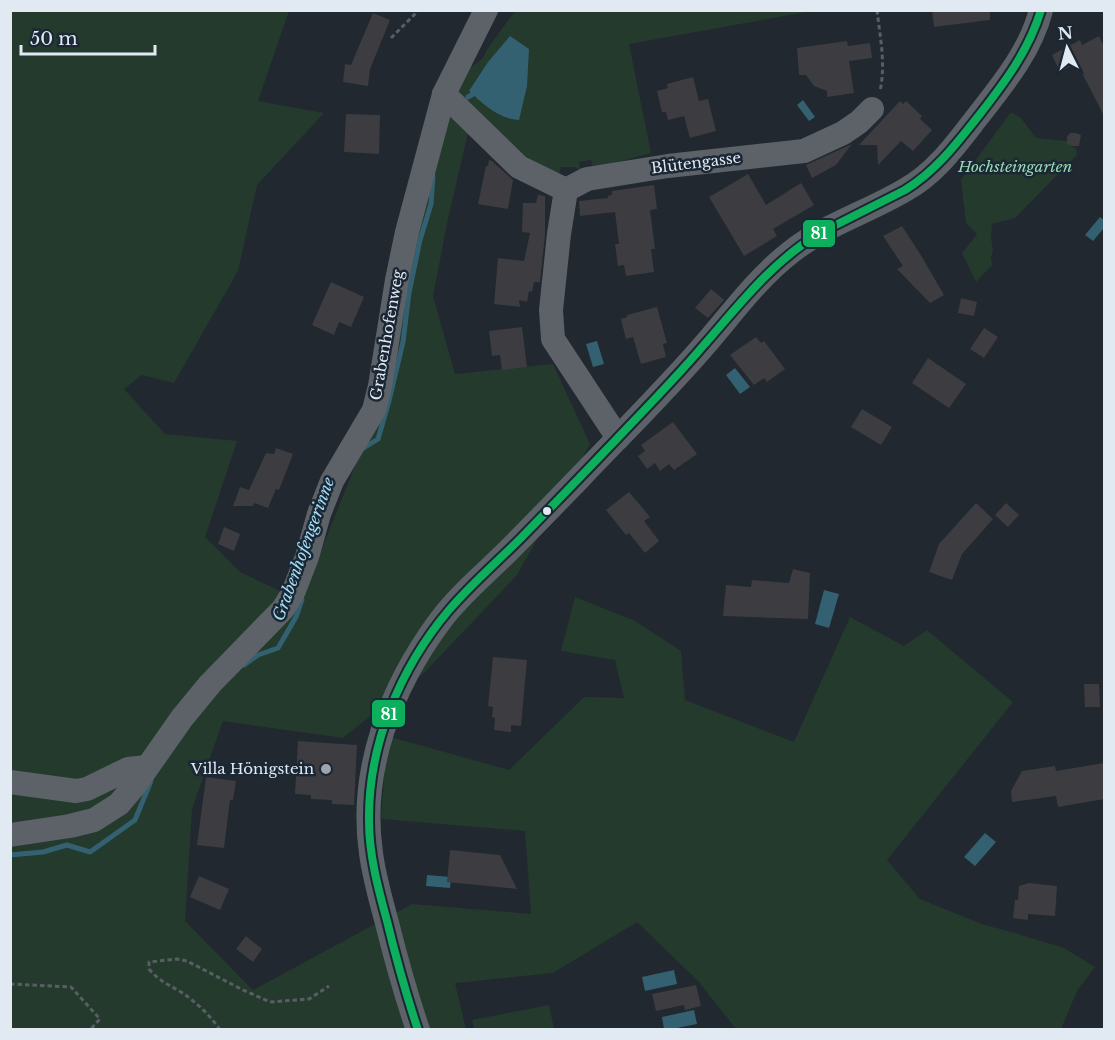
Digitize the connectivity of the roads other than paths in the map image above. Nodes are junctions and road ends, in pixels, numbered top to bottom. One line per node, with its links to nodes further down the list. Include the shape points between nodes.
1 (486, 10): 3 (street, Grabenhofenweg)
2 (1041, 10): 6 (street, via 1037,26 1010,74 933,170 907,190 814,235 789,253)
3 (444, 94): 5 (street, via 519,167); 7 (street, Grabenhofenweg, via 407,232 374,410 332,482 293,593 283,609 203,693)
4 (872, 109): 5 (street, Blütengasse, via 843,133 804,151 610,175 587,179)
5 (566, 190): 6 (street, via 551,310 553,339)
6 (618, 438): 10 (street, via 462,594 439,622 394,699 378,742 370,792 371,852 399,970)
7 (147, 767): 8 (street, via 128,769 76,791); 9 (street, Grabenhofenweg, via 119,804 94,820)
8 (10, 782)
9 (17, 831)
10 (418, 1029)

